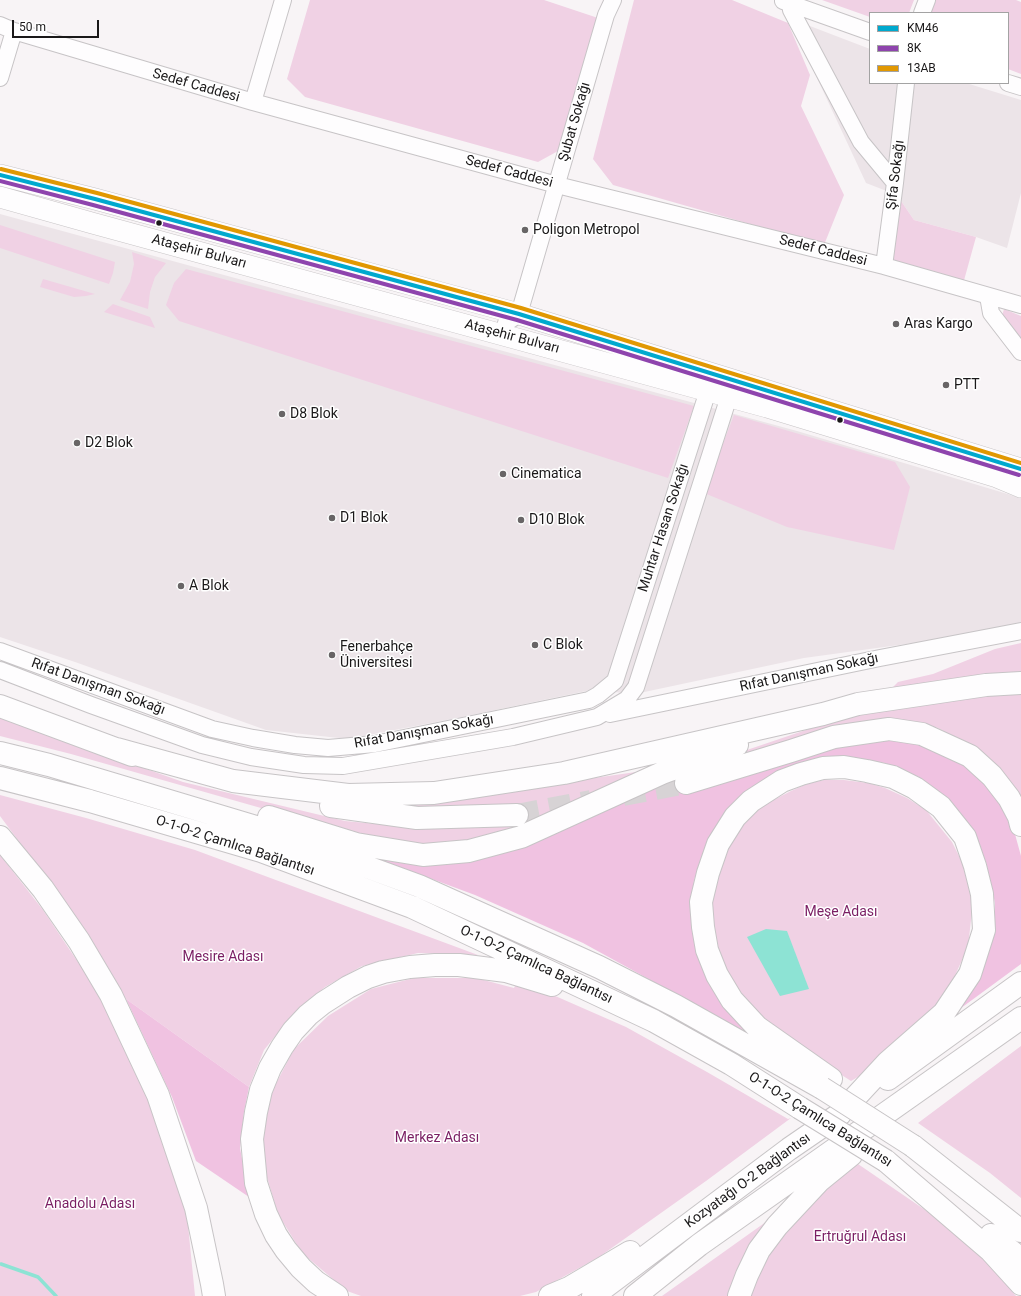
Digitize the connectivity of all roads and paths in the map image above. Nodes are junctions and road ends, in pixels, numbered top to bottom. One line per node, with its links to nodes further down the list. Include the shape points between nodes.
1 (283, 0): 12 (street)
2 (613, 0): 15 (street, Şubat Sokağı, via 606,15)
3 (927, 0): 5 (street)
4 (785, 2): 7 (street); 14 (street, via 792,10 861,142)
5 (922, 12)
6 (7, 28): 8 (street); 12 (street, Sedef Caddesi)
7 (869, 32)
8 (0, 78)
9 (1009, 83): 11 (street)
10 (906, 84): 14 (street, Şifa Sokağı)
11 (1021, 88)
12 (253, 102): 15 (street, Sedef Caddesi)
13 (0, 175): 20 (main road, Ataşehir Bulvarı)
14 (895, 183): 17 (street, Şifa Sokağı)
15 (556, 185): 17 (street, Sedef Caddesi); 20 (street, Şubat Sokağı)
16 (0, 197): 21 (main road, Ataşehir Bulvarı)
17 (884, 266): 18 (street, Sedef Caddesi)
18 (988, 296): 19 (street, Sedef Caddesi); 22 (street, via 991,313)
19 (1021, 305)
20 (519, 314): 21 (street, via 506,323); 23 (main road, Ataşehir Bulvarı)
21 (504, 334): 23 (main road, Ataşehir Bulvarı)
22 (1021, 352)
23 (709, 382): 24 (main road, Ataşehir Bulvarı); 30 (street, Muhtar Hasan Sokağı)
24 (732, 389): 25 (main road, Ataşehir Bulvarı); 26 (main road, Ataşehir Bulvarı, via 767,407 997,477); 32 (street, Muhtar Hasan Sokağı, via 636,687)
25 (1021, 470)
26 (1021, 487)
27 (1021, 631): 34 (street, Rıfat Danışman Sokağı)
28 (0, 651): 30 (street, Rıfat Danışman Sokağı, via 212,729 296,745 328,748 375,744 589,700)
29 (0, 670): 36 (street, Rıfat Danışman Sokağı, via 202,745 251,757 304,765 343,766 512,737)
30 (615, 681): 32 (street)
31 (1021, 683): 35 (highway, via 986,685 858,704)
32 (627, 699): 34 (street); 36 (street, Rıfat Danışman Sokağı)
33 (0, 706): 38 (highway)
34 (645, 707): 36 (street, Rıfat Danışman Sokağı)
35 (823, 714): 37 (highway, via 662,773 521,837 469,851 423,855 356,844 213,800); 38 (highway, via 564,773 434,793 348,795 232,781)
36 (597, 717)
37 (0, 744)
38 (117, 750): 42 (highway, via 245,792 417,818)
39 (0, 753): 48 (highway, O-1-O-2 Çamlıca Bağlantısı, via 49,765 266,830 419,886 599,967)
40 (0, 778): 49 (highway, O-1-O-2 Çamlıca Bağlantısı, via 261,851 412,907 666,1027)
41 (686, 783): 43 (highway, via 834,737 889,729 922,734 970,756 992,776 1009,798)
42 (517, 815)
43 (1021, 825)
44 (0, 837): 56 (highway, via 43,889 79,941 111,995 132,1038 158,1095 196,1208)
45 (1021, 983): 50 (highway, Kozyatağı O-2 Bağlantısı)
46 (1021, 1018): 60 (highway, Kozyatağı O-2 Bağlantısı, via 700,1245)
47 (1021, 1030): 61 (highway, via 914,1112 848,1156 819,1181 785,1216 759,1250)
48 (827, 1084): 50 (highway, via 757,1027 732,1000 717,975 707,950 701,902 718,844 735,817 751,802 782,781 823,768 844,767 893,777 915,788 940,807 964,837 975,866 982,894 984,930 970,974 944,1013 888,1062); 53 (highway, bridge, via 913,1146)
49 (800, 1108): 52 (highway, O-1-O-2 Çamlıca Bağlantısı, bridge); 57 (highway, via 672,1038 556,986 506,971 459,965 410,967 368,977 324,1003 293,1031 270,1068 256,1112 252,1139 256,1183 276,1235 301,1268)
50 (837, 1117): 51 (highway, Kozyatağı O-2 Bağlantısı)
51 (789, 1150): 58 (highway, via 618,1260); 59 (highway, Kozyatağı O-2 Bağlantısı)
52 (886, 1161): 54 (highway, O-1-O-2 Çamlıca Bağlantısı, via 962,1212); 55 (highway, via 991,1251)
53 (1021, 1231)
54 (1021, 1259)
55 (1021, 1284)
56 (214, 1296)
57 (337, 1296)
58 (550, 1296)
59 (593, 1296)
60 (636, 1296)
61 (740, 1296)

